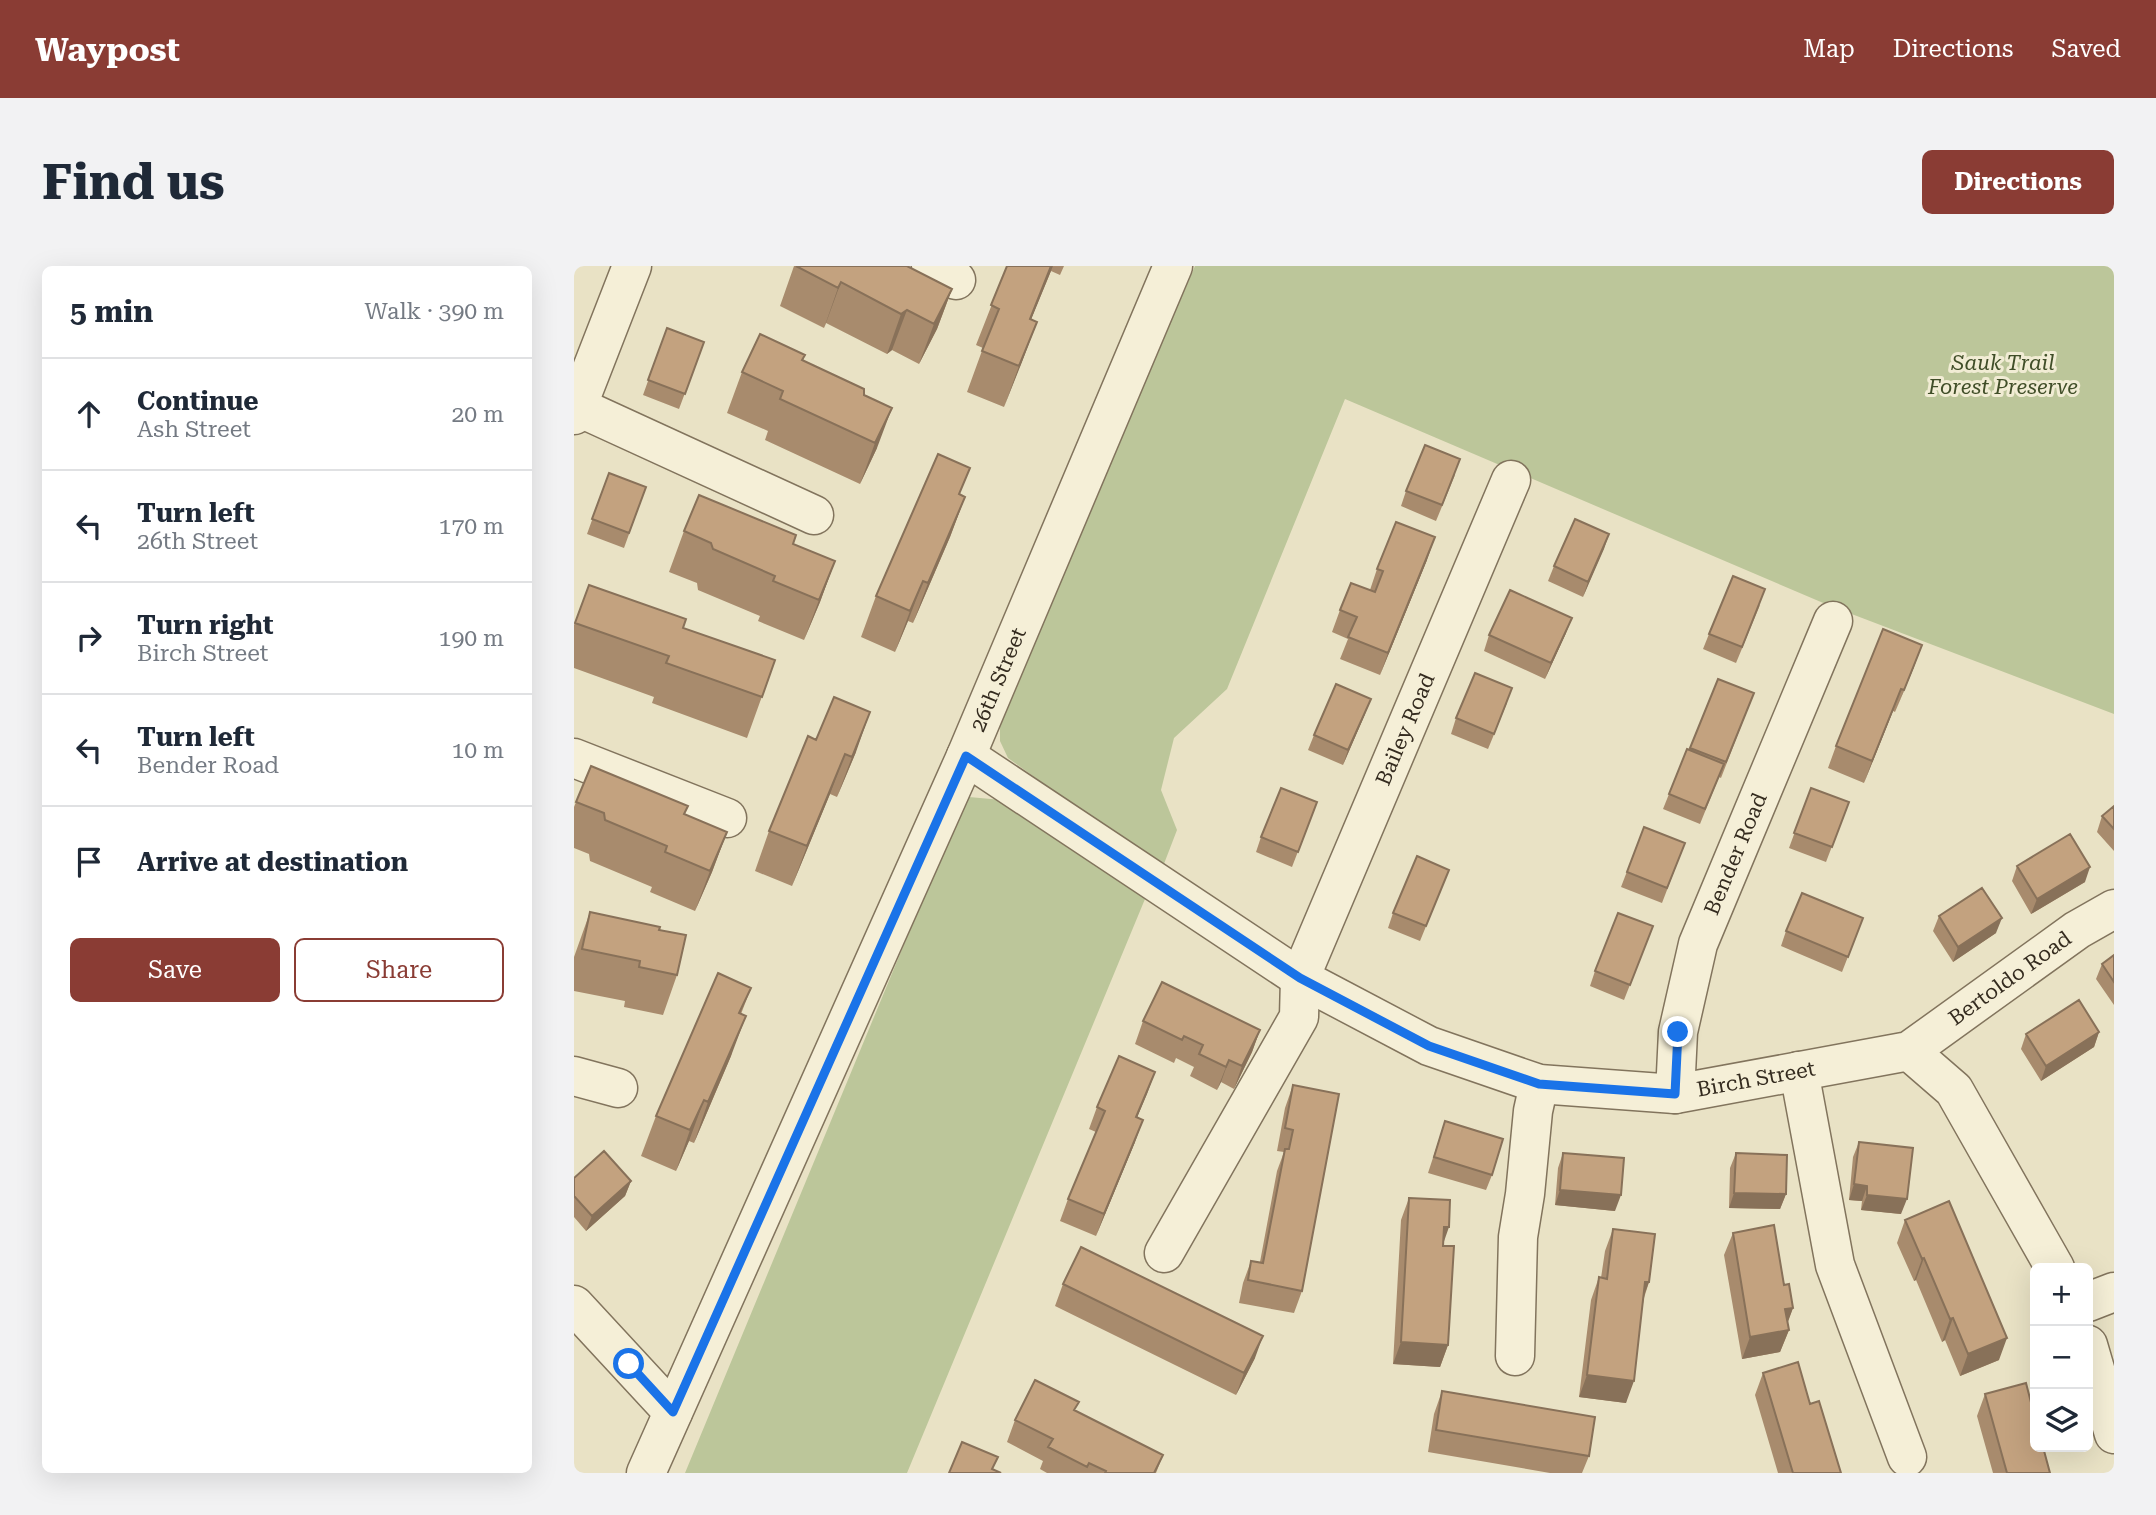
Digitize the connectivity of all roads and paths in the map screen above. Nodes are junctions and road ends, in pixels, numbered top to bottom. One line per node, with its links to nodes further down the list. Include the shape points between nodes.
1 (632, 266): 3 (street)
2 (1173, 266): 7 (street, 26th Street)
3 (575, 409): 5 (street)
4 (1511, 480): 11 (street, Bailey Road)
5 (814, 515)
6 (1833, 621): 17 (street, Bender Road, via 1698,944 1678,1032)
7 (966, 756): 11 (street, Birch Street); 25 (street, 26th Street)
8 (574, 758): 9 (street)
9 (727, 817)
10 (2114, 909): 12 (street, Bertoldo Road, via 2077,929)
11 (1300, 978): 15 (street, Birch Street, via 1429,1046); 18 (street, via 1299,1017)
12 (1909, 1051): 13 (street, Birch Street); 19 (street, via 1954,1090)
13 (1799, 1071): 17 (street, Birch Street); 27 (street, via 1835,1265)
14 (574, 1076): 16 (street)
15 (1539, 1084): 17 (street, Birch Street); 23 (street, via 1518,1237)
16 (618, 1088)
17 (1675, 1094)
18 (1164, 1253)
19 (2052, 1263)
20 (2114, 1292): 21 (street)
21 (2093, 1300)
22 (574, 1305): 25 (street)
23 (1515, 1356)
24 (2093, 1362): 26 (street)
25 (673, 1412): 28 (street, 26th Street)
26 (2114, 1434)
27 (1907, 1457)
28 (646, 1473)

